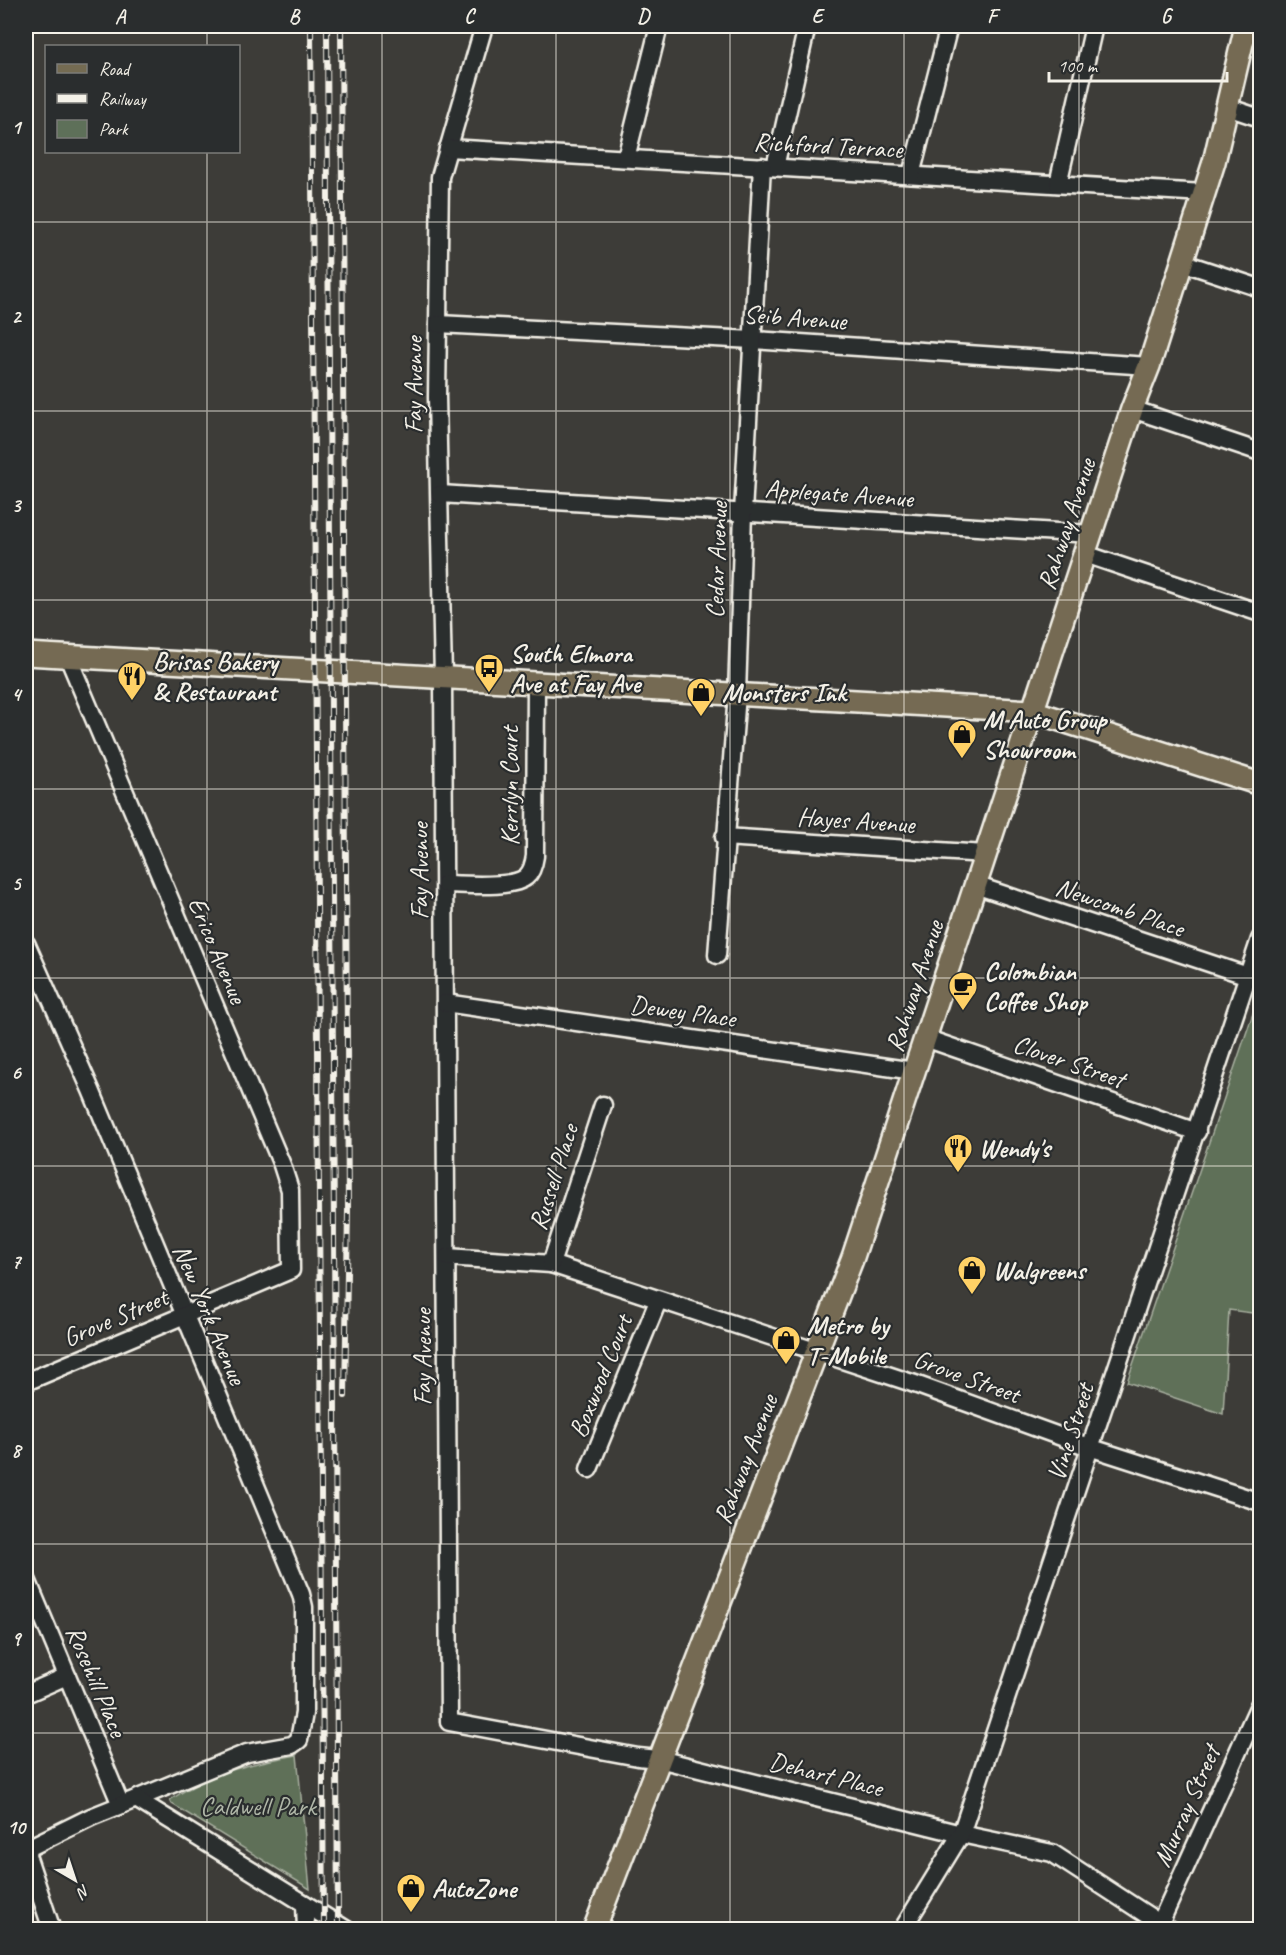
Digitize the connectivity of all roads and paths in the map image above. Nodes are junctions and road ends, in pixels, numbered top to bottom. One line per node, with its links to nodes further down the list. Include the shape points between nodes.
1 (484, 26): 9 (street, Fay Avenue)
2 (659, 26): 10 (street)
3 (807, 26): 11 (street, Cedar Avenue)
4 (949, 26): 12 (street)
5 (1094, 26): 13 (street)
6 (1244, 35): 7 (main road, Rahway Avenue)
7 (1227, 107): 8 (street); 14 (main road, Rahway Avenue)
8 (1260, 118)
9 (448, 148): 10 (street, Richford Terrace); 17 (street, Fay Avenue, via 440,177)
10 (626, 158): 11 (street, Richford Terrace)
11 (768, 167): 12 (street, Richford Terrace); 18 (street, Cedar Avenue)
12 (910, 175): 13 (street, Richford Terrace)
13 (1058, 184): 14 (street, Richford Terrace)
14 (1204, 192): 15 (main road, Rahway Avenue)
15 (1181, 262): 16 (street); 19 (main road, Rahway Avenue)
16 (1260, 288)
17 (438, 324): 18 (street, Seib Avenue); 22 (street, Fay Avenue)
18 (753, 340): 19 (street, Seib Avenue); 23 (street, Cedar Avenue)
19 (1149, 366): 20 (main road, Rahway Avenue)
20 (1132, 409): 21 (street); 24 (main road, Rahway Avenue)
21 (1260, 452)
22 (440, 494): 23 (street, Applegate Avenue); 28 (street, Fay Avenue)
23 (743, 513): 24 (street, Applegate Avenue); 30 (street, Cedar Avenue)
24 (1088, 544): 25 (street, Applegate Avenue); 31 (main road, Rahway Avenue)
25 (1260, 613)
26 (26, 654): 27 (main road)
27 (68, 657): 28 (main road); 48 (street, Erico Avenue, via 282,1165 290,1190)
28 (443, 678): 29 (main road); 35 (street, Fay Avenue)
29 (536, 683): 30 (main road); 35 (street, Kerrlyn Court, via 532,868 526,877 506,884)
30 (737, 694): 31 (main road); 33 (street, Cedar Avenue)
31 (1032, 711): 32 (main road); 34 (main road, Rahway Avenue)
32 (1260, 784)
33 (724, 837): 34 (street, Hayes Avenue); 39 (street, Cedar Avenue)
34 (985, 854): 36 (main road, Rahway Avenue)
35 (445, 884): 41 (street, Fay Avenue)
36 (975, 885): 40 (street, Newcomb Place); 42 (main road, Rahway Avenue)
37 (1260, 939): 40 (street, Vine Street)
38 (26, 943): 50 (street, New York Avenue, via 91,1090)
39 (717, 955)
40 (1248, 976): 45 (street, Vine Street)
41 (445, 1003): 43 (street, Dewey Place); 46 (street, Fay Avenue)
42 (925, 1038): 43 (main road, Rahway Avenue); 45 (street, Clover Street)
43 (914, 1071): 51 (main road, Rahway Avenue, via 856,1249)
44 (603, 1105): 47 (street, Russell Place)
45 (1197, 1132): 53 (street, Vine Street)
46 (447, 1257): 47 (street, Grove Street); 60 (street, Fay Avenue)
47 (551, 1264): 49 (street, Grove Street)
48 (291, 1270): 50 (street, Grove Street)
49 (658, 1301): 51 (street, Grove Street); 54 (street, Boxwood Court)
50 (183, 1317): 52 (street, Grove Street); 62 (street, New York Avenue, via 301,1594 303,1733 292,1745 247,1753)
51 (816, 1351): 53 (street, Grove Street); 61 (main road, Rahway Avenue)
52 (26, 1382)
53 (1092, 1448): 55 (street, Grove Street); 63 (street, Vine Street)
54 (589, 1469)
55 (1260, 1502)
56 (26, 1577): 57 (street, Rosehill Place)
57 (68, 1676): 58 (street); 62 (street, Rosehill Place)
58 (26, 1694)
59 (1260, 1703): 66 (street, Murray Street)
60 (449, 1722): 61 (street, Dehart Place)
61 (659, 1759): 63 (street, Dehart Place); 70 (main road, Rahway Avenue)
62 (128, 1802): 64 (street); 65 (street)
63 (961, 1834): 66 (street, Dehart Place, via 1052,1853); 71 (street, Vine Street)
64 (26, 1851): 67 (street)
65 (305, 1904): 68 (street); 69 (street)
66 (1163, 1928)
67 (52, 1929)
68 (306, 1929)
69 (347, 1929)
70 (594, 1929)
71 (902, 1929)

